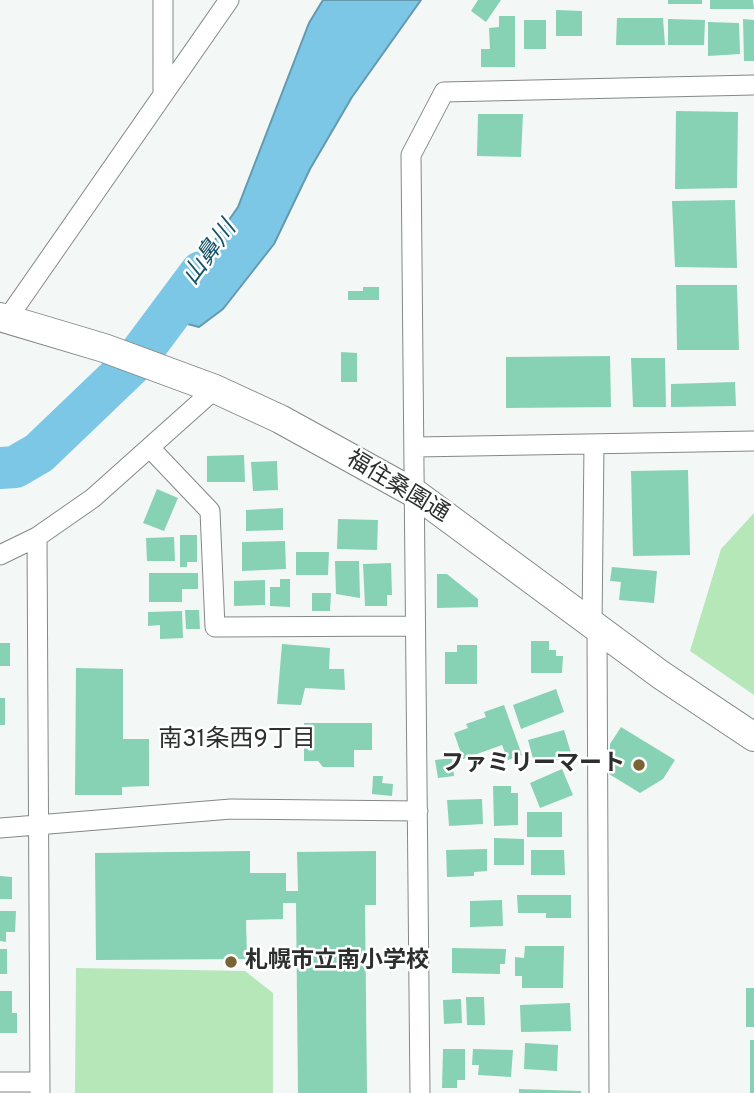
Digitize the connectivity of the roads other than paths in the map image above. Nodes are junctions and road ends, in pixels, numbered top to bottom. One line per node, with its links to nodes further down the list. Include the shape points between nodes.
1 (163, 0): 4 (street)
2 (229, 0): 4 (street)
3 (754, 85): 9 (street, via 444,92 411,155)
4 (163, 95): 5 (street)
5 (3, 318): 6 (street, 福住桑園通, via 104,348)
6 (215, 389): 10 (street); 11 (street, 福住桑園通, via 280,419)
7 (754, 441): 8 (street)
8 (594, 444): 9 (street); 15 (street)
9 (416, 447): 11 (street)
10 (152, 449): 12 (street); 14 (street, via 210,511 215,627)
11 (416, 494): 14 (street); 15 (street, 福住桑園通)
12 (37, 537): 13 (street); 18 (street)
13 (0, 555)
14 (415, 626): 17 (street)
15 (594, 627): 16 (street, 福住桑園通); 23 (street)
16 (754, 737)
17 (418, 811): 18 (street, via 231,809); 22 (street)
18 (38, 823): 19 (street); 21 (street)
19 (0, 828)
20 (0, 1082): 21 (street)
21 (40, 1088)
22 (420, 1093)
23 (599, 1093)

